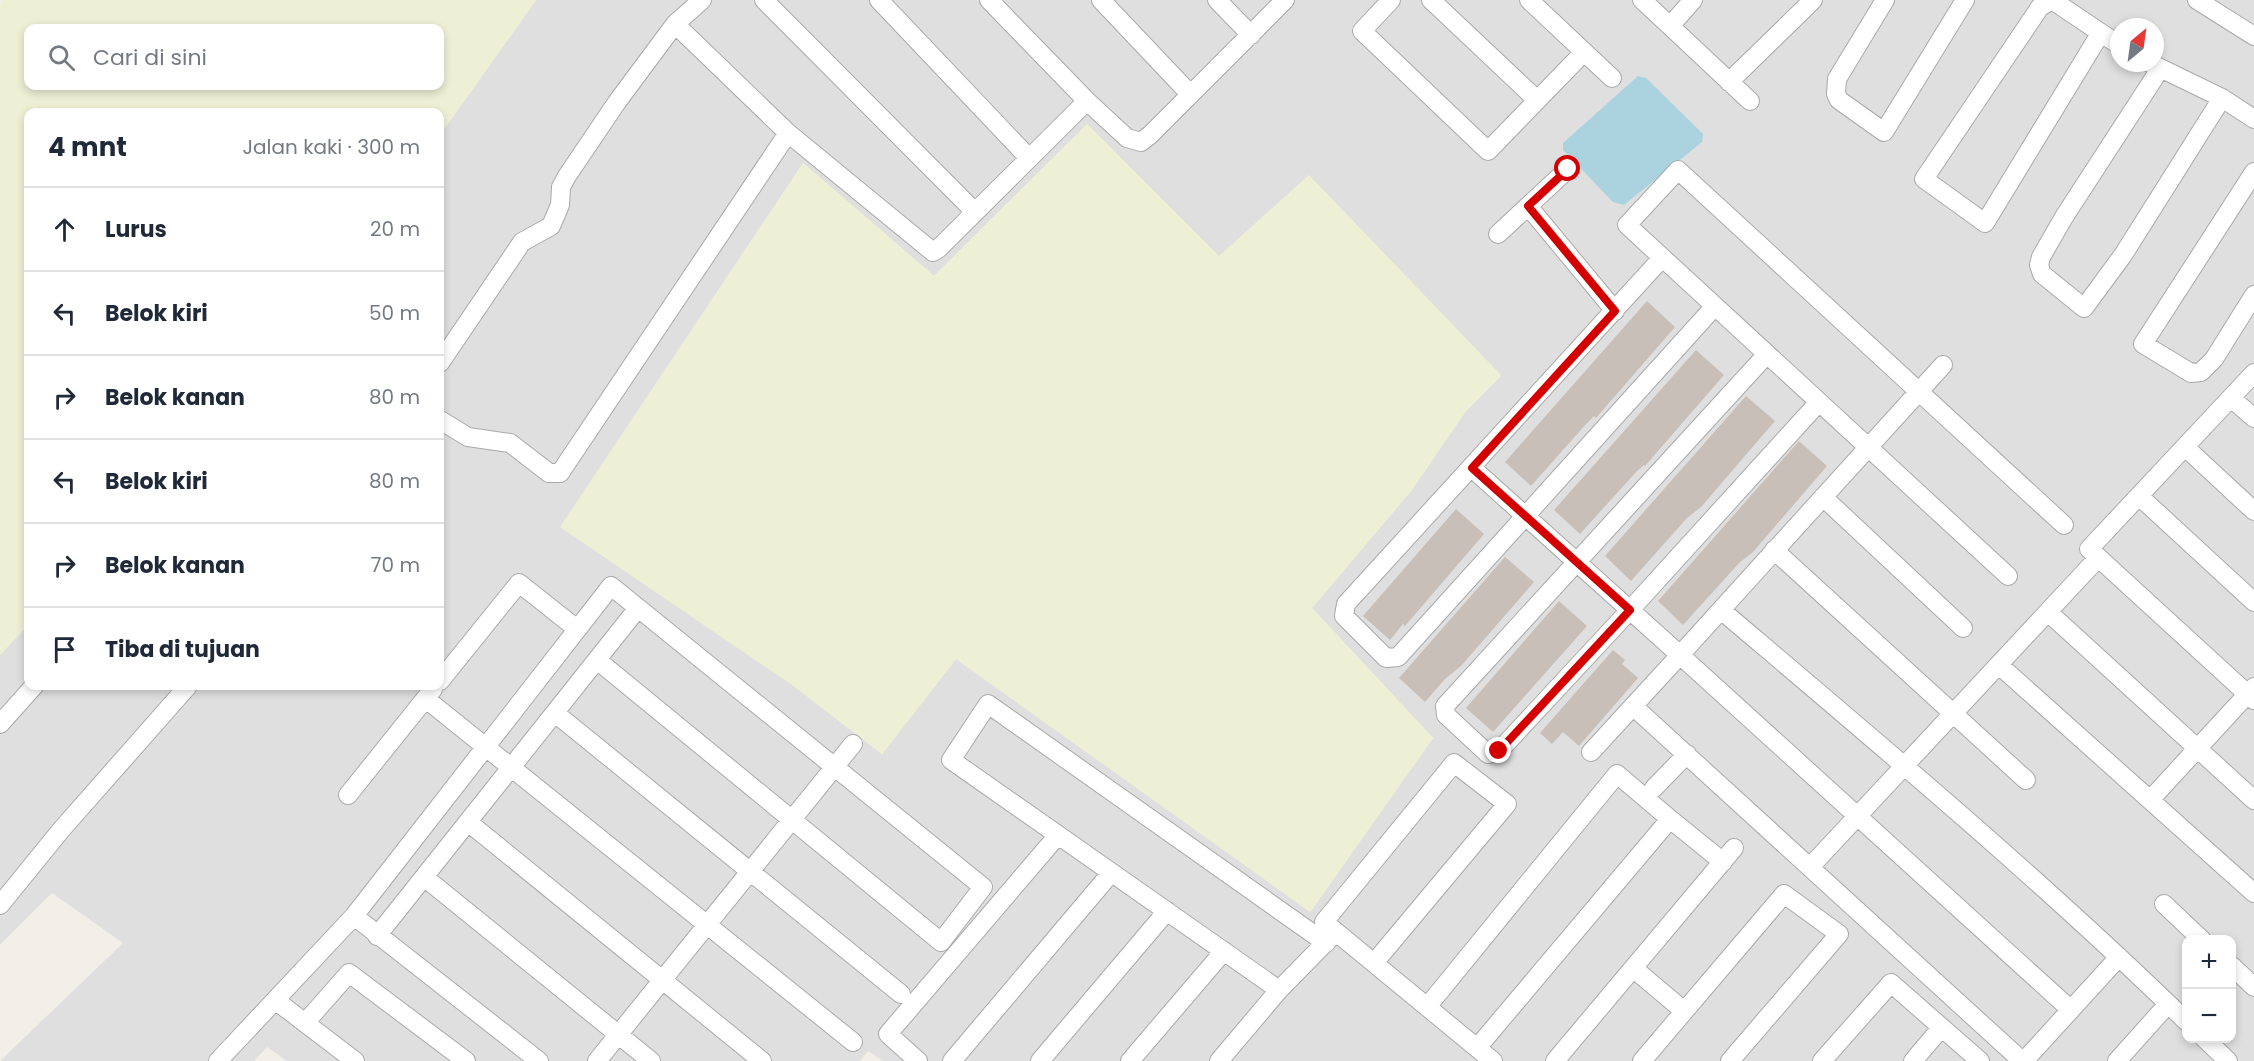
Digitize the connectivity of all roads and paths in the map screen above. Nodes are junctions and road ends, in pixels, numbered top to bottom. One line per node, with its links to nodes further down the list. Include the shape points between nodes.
1 (702, 0): 18 (street)
2 (764, 0): 40 (street)
3 (879, 0): 36 (street)
4 (989, 0): 31 (street)
5 (1101, 0): 29 (street)
6 (1217, 0): 21 (street)
7 (1285, 0): 21 (street)
8 (1391, 0): 32 (street, via 1362,31 1488,151)
9 (1431, 0): 32 (street)
10 (1529, 0): 24 (street)
11 (1642, 0): 19 (street)
12 (1693, 0): 19 (street)
13 (1814, 0): 28 (street)
14 (1885, 0): 15 (street, via 1835,88 1839,100 1884,132)
15 (1965, 0)
16 (2197, 0): 22 (street)
17 (2044, 2): 20 (street); 20 (street, via 1924,179 1984,223)
18 (675, 24): 35 (street); 47 (street, via 567,176 551,226 522,242)
19 (1670, 26): 28 (street)
20 (2100, 34): 23 (street)
21 (1251, 35): 29 (street)
22 (2254, 36)
23 (2110, 40)
24 (1584, 52): 27 (street); 32 (street)
25 (2164, 71): 30 (street)
26 (2150, 72): 30 (street, via 2041,257 2042,274 2084,308)
27 (1612, 78)
28 (1729, 82): 33 (street)
29 (1190, 94): 31 (street, via 1145,139 1137,142 1127,138)
30 (2222, 98): 34 (street)
31 (1087, 100): 36 (street)
32 (1537, 100)
33 (1750, 101)
34 (2254, 118)
35 (788, 133): 40 (street, via 933,252); 54 (street, via 560,473 549,474 510,442 468,437)
36 (1029, 158): 40 (street)
37 (1568, 169): 39 (street)
38 (2254, 172): 43 (street, via 2144,344 2191,373 2201,372)
39 (1528, 206): 41 (street); 45 (street)
40 (975, 213)
41 (1498, 234)
42 (1662, 258): 44 (street); 45 (street); 50 (street, via 1627,225 1678,170)
43 (2254, 295)
44 (1715, 306): 46 (street); 61 (street)
45 (1615, 311): 57 (street)
46 (1767, 354): 52 (street); 65 (street)
47 (444, 357)
48 (1943, 365): 50 (street)
49 (2254, 373): 51 (street)
50 (1919, 392): 56 (street); 62 (street)
51 (2231, 398): 53 (street); 55 (street)
52 (1819, 402): 56 (street); 69 (street)
53 (2254, 418)
54 (444, 422)
55 (2185, 447): 59 (street); 60 (street)
56 (1868, 448): 58 (street); 66 (street)
57 (1472, 468): 61 (street); 61 (street, via 1346,604 1344,616 1386,658 1398,657)
58 (1824, 496): 63 (street); 72 (street)
59 (2139, 496): 64 (street, via 2089,549); 67 (street)
60 (2254, 511)
61 (1525, 515): 65 (street)
62 (2064, 525)
63 (1774, 550): 70 (street); 84 (street)
64 (2098, 558): 71 (street); 81 (street)
65 (1577, 562): 69 (street); 69 (street, via 1445,706 1446,716 1488,754 1499,751)
66 (2008, 576)
67 (2254, 602)
68 (638, 608): 73 (street, via 611,586); 75 (street); 92 (street)
69 (1630, 610): 74 (street)
70 (1721, 610): 74 (street); 91 (street)
71 (2048, 612): 76 (street); 88 (street)
72 (1963, 628)
73 (577, 629): 77 (street, via 519,583); 87 (street)
74 (1680, 655): 82 (street); 99 (street)
75 (597, 660): 83 (street); 101 (street)
76 (1999, 665): 84 (street); 97 (street)
77 (444, 676)
78 (30, 690): 85 (street)
79 (184, 690): 110 (street)
80 (431, 692): 87 (street); 96 (street)
81 (2252, 694): 88 (street)
82 (1633, 706): 89 (street); 90 (street)
83 (555, 713): 93 (street); 105 (street)
84 (1953, 713): 91 (street); 94 (street)
85 (0, 724)
86 (853, 744): 92 (street)
87 (486, 747): 93 (street); 112 (street)
88 (2198, 749): 97 (street); 98 (street)
89 (1591, 752)
90 (1687, 754): 95 (street); 104 (street)
91 (1905, 765): 99 (street); 118 (street)
92 (834, 767): 101 (street); 101 (street, via 983,887 942,942)
93 (511, 768): 102 (street); 113 (street)
94 (2026, 780)
95 (1654, 788)
96 (348, 795)
97 (2150, 800): 108 (street)
98 (2254, 800)
99 (1857, 816): 104 (street); 129 (street)
100 (1670, 819): 120 (street, via 1728,855); 128 (street, via 1617,774); 137 (street)
101 (791, 820): 105 (street)
102 (468, 822): 107 (street); 122 (street)
103 (1058, 835): 106 (street); 116 (street, via 951,760 988,704); 147 (street, via 888,1034)
104 (1810, 867): 158 (street)
105 (750, 871): 113 (street); 125 (street)
106 (1112, 873): 111 (street); 148 (street)
107 (424, 877): 115 (street); 134 (street)
108 (2254, 893)
109 (2164, 904): 114 (street)
110 (0, 905)
111 (1167, 911): 117 (street); 149 (street)
112 (354, 916): 115 (street); 126 (street)
113 (706, 925): 122 (street); 135 (street)
114 (2198, 935)
115 (377, 936): 143 (street)
116 (1331, 937): 119 (street); 119 (street, via 1324,922 1454,763 1507,804); 124 (street)
117 (1224, 951): 124 (street); 150 (street)
118 (2119, 957): 127 (street); 129 (street)
119 (1374, 963): 128 (street)
120 (1633, 968): 130 (street); 153 (street)
121 (2236, 970): 123 (street)
122 (662, 980): 134 (street); 146 (street)
123 (2254, 987)
124 (1279, 990): 151 (street)
125 (901, 994)
126 (275, 1000): 132 (street); 140 (street)
127 (2168, 1004): 131 (street); 159 (street)
128 (1427, 1007): 137 (street)
129 (2071, 1010): 158 (street)
130 (1684, 1011): 139 (street, via 1784,894 1839,934); 154 (street)
131 (2182, 1017)
132 (306, 1023): 141 (street); 142 (street, via 349,973)
133 (1941, 1028): 155 (street, via 1891,983); 156 (street); 157 (street)
134 (618, 1035): 144 (street); 145 (street)
135 (853, 1042)
136 (2209, 1043): 138 (street)
137 (1478, 1048): 152 (street)
138 (2220, 1058)
139 (1736, 1059)
140 (218, 1061)
141 (356, 1061)
142 (466, 1061)
143 (538, 1061)
144 (597, 1061)
145 (651, 1061)
146 (762, 1061)
147 (918, 1061)
148 (952, 1061)
149 (1040, 1061)
150 (1130, 1061)
151 (1219, 1061)
152 (1493, 1061)
153 (1555, 1061)
154 (1642, 1061)
155 (1822, 1061)
156 (1913, 1061)
157 (1980, 1061)
158 (2023, 1061)
159 (2117, 1061)

